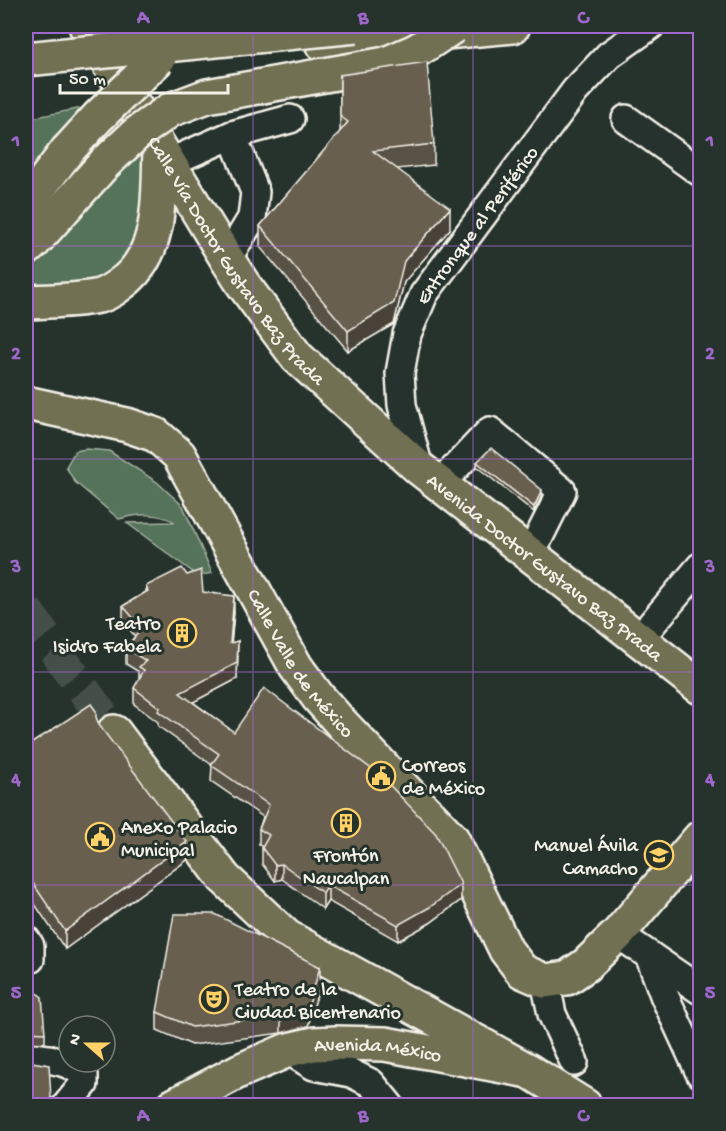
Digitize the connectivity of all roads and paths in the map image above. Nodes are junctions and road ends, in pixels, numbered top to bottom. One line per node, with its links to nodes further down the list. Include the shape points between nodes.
1 (86, 26): 14 (main road, Calle Vía Doctor Gustavo Baz Prada)
2 (231, 26): 7 (main road)
3 (356, 26): 9 (main road, bridge)
4 (454, 26): 17 (main road, bridge, via 416,51 386,64 207,96 170,110 105,163)
5 (513, 26): 8 (main road)
6 (650, 26): 21 (street, Entronque al Periférico, via 609,55 575,91 424,294 406,334 400,373 402,405)
7 (26, 44)
8 (159, 58): 10 (main road); 16 (main road, bridge, via 67,151)
9 (26, 59)
10 (41, 72)
11 (290, 118): 13 (street)
12 (626, 119): 15 (street)
13 (232, 135): 14 (street); 18 (street, via 255,192 252,218)
14 (164, 156): 18 (main road, Calle Vía Doctor Gustavo Baz Prada); 19 (main road, via 150,247 137,270 100,296)
15 (700, 172)
16 (26, 205)
17 (26, 249)
18 (227, 259): 21 (main road, Calle Vía Doctor Gustavo Baz Prada, via 297,357)
19 (26, 302)
20 (26, 403): 32 (main road, Calle Valle de México, via 127,425 156,435 179,455 296,667 318,698 452,839 506,950 522,971)
21 (429, 476): 22 (main road, Avenida Doctor Gustavo Baz Prada); 22 (street, via 490,431 562,491)
22 (530, 555): 24 (main road, Avenida Doctor Gustavo Baz Prada)
23 (700, 567): 24 (street)
24 (639, 639): 25 (main road, Avenida Doctor Gustavo Baz Prada)
25 (700, 687)
26 (114, 732): 37 (main road, via 224,878 287,938)
27 (700, 838): 28 (main road)
28 (618, 934): 30 (street); 32 (main road, via 567,978)
29 (26, 940): 31 (street, via 30,959)
30 (649, 955): 33 (street); 38 (street)
31 (26, 962)
32 (545, 981): 36 (street, via 552,1014)
33 (700, 990)
34 (288, 1050): 37 (main road, Avenida México, via 314,1044 385,1044); 40 (main road, Avenida México); 41 (street, via 314,1066 351,1073 371,1083)
35 (26, 1056): 39 (street, via 64,1062 84,1074 84,1084)
36 (574, 1062)
37 (529, 1071): 42 (main road, Avenida México)
38 (700, 1073)
39 (66, 1106)
40 (173, 1106)
41 (390, 1106)
42 (585, 1106)

